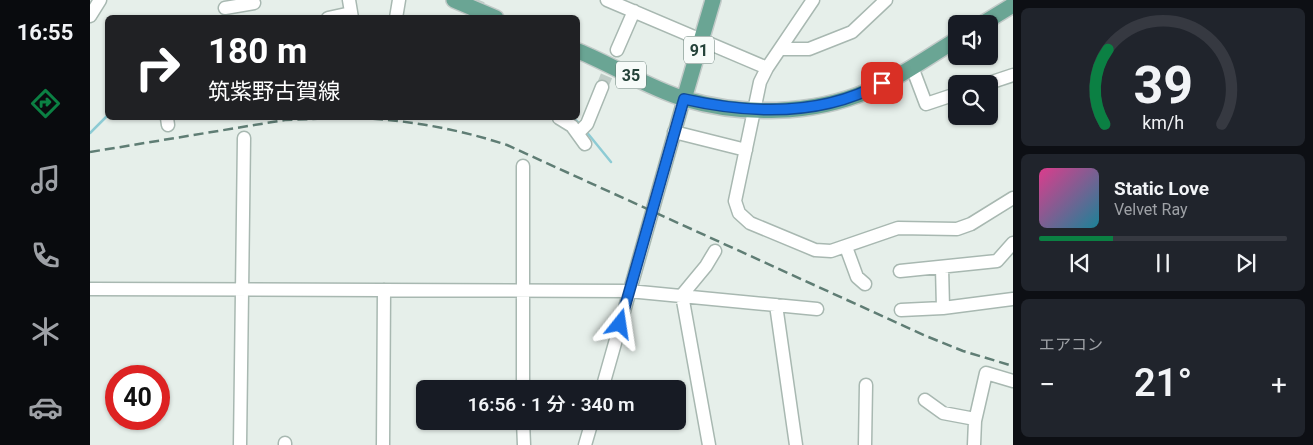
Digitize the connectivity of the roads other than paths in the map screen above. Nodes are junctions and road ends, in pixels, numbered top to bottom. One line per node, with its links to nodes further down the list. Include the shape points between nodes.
1 (100, 0): 17 (street)
2 (349, 0): 13 (street)
3 (398, 0): 14 (street)
4 (454, 0): 15 (main road)
5 (607, 0): 12 (street)
6 (713, 0): 18 (main road, 91)
7 (813, 0): 20 (street)
8 (886, 0): 20 (street, via 852,32 809,49)
9 (254, 3): 11 (street)
10 (1013, 5): 16 (main road)
11 (225, 9)
12 (634, 11): 18 (street); 21 (street)
13 (352, 15)
14 (396, 15)
15 (489, 15)
16 (997, 15)
17 (90, 16)
18 (702, 40): 24 (street); 29 (main road, 91)
19 (948, 45): 23 (main road, 35)
20 (781, 49): 24 (street)
21 (617, 50)
22 (580, 52): 29 (main road, 35)
23 (912, 67): 28 (street, via 926,104); 30 (main road, 35, via 868,91 837,101 813,107)
24 (766, 68): 30 (street)
25 (1013, 74): 26 (street)
26 (998, 80)
27 (602, 87): 33 (street, via 586,124)
28 (948, 97)
29 (684, 99): 30 (main road, 35); 32 (street)
30 (754, 111): 36 (street)
31 (564, 120): 33 (street)
32 (674, 132): 36 (street); 48 (street)
33 (578, 133): 35 (street)
34 (244, 138): 47 (street)
35 (586, 144)
36 (746, 150): 40 (street, via 736,201 739,213 750,224 815,250 831,251)
37 (523, 166): 49 (street)
38 (1013, 198): 40 (street, via 971,224 956,228 898,228)
39 (1013, 244): 42 (street, via 996,261)
40 (846, 247): 44 (street, via 857,277)
41 (715, 250): 50 (street)
42 (942, 267): 43 (street); 53 (street)
43 (900, 271)
44 (865, 284)
45 (90, 289): 47 (street)
46 (384, 290): 47 (street); 49 (street); 65 (street)
47 (243, 291): 64 (street)
48 (629, 291): 49 (street); 50 (street); 57 (street)
49 (523, 292): 56 (street)
50 (682, 295): 52 (street); 68 (street)
51 (1013, 300): 53 (street)
52 (776, 305): 54 (street); 69 (street)
53 (943, 308): 55 (street)
54 (817, 309)
55 (902, 310)
56 (524, 380)
57 (604, 380)
58 (1013, 381): 61 (street, via 986,373)
59 (866, 385): 70 (street)
60 (925, 400): 61 (street, via 943,413)
61 (975, 419): 71 (street)
62 (524, 430): 66 (street)
63 (590, 430): 67 (street)
64 (240, 445)
65 (383, 445)
66 (524, 445)
67 (586, 445)
68 (709, 445)
69 (796, 445)
70 (865, 445)
71 (974, 445)

